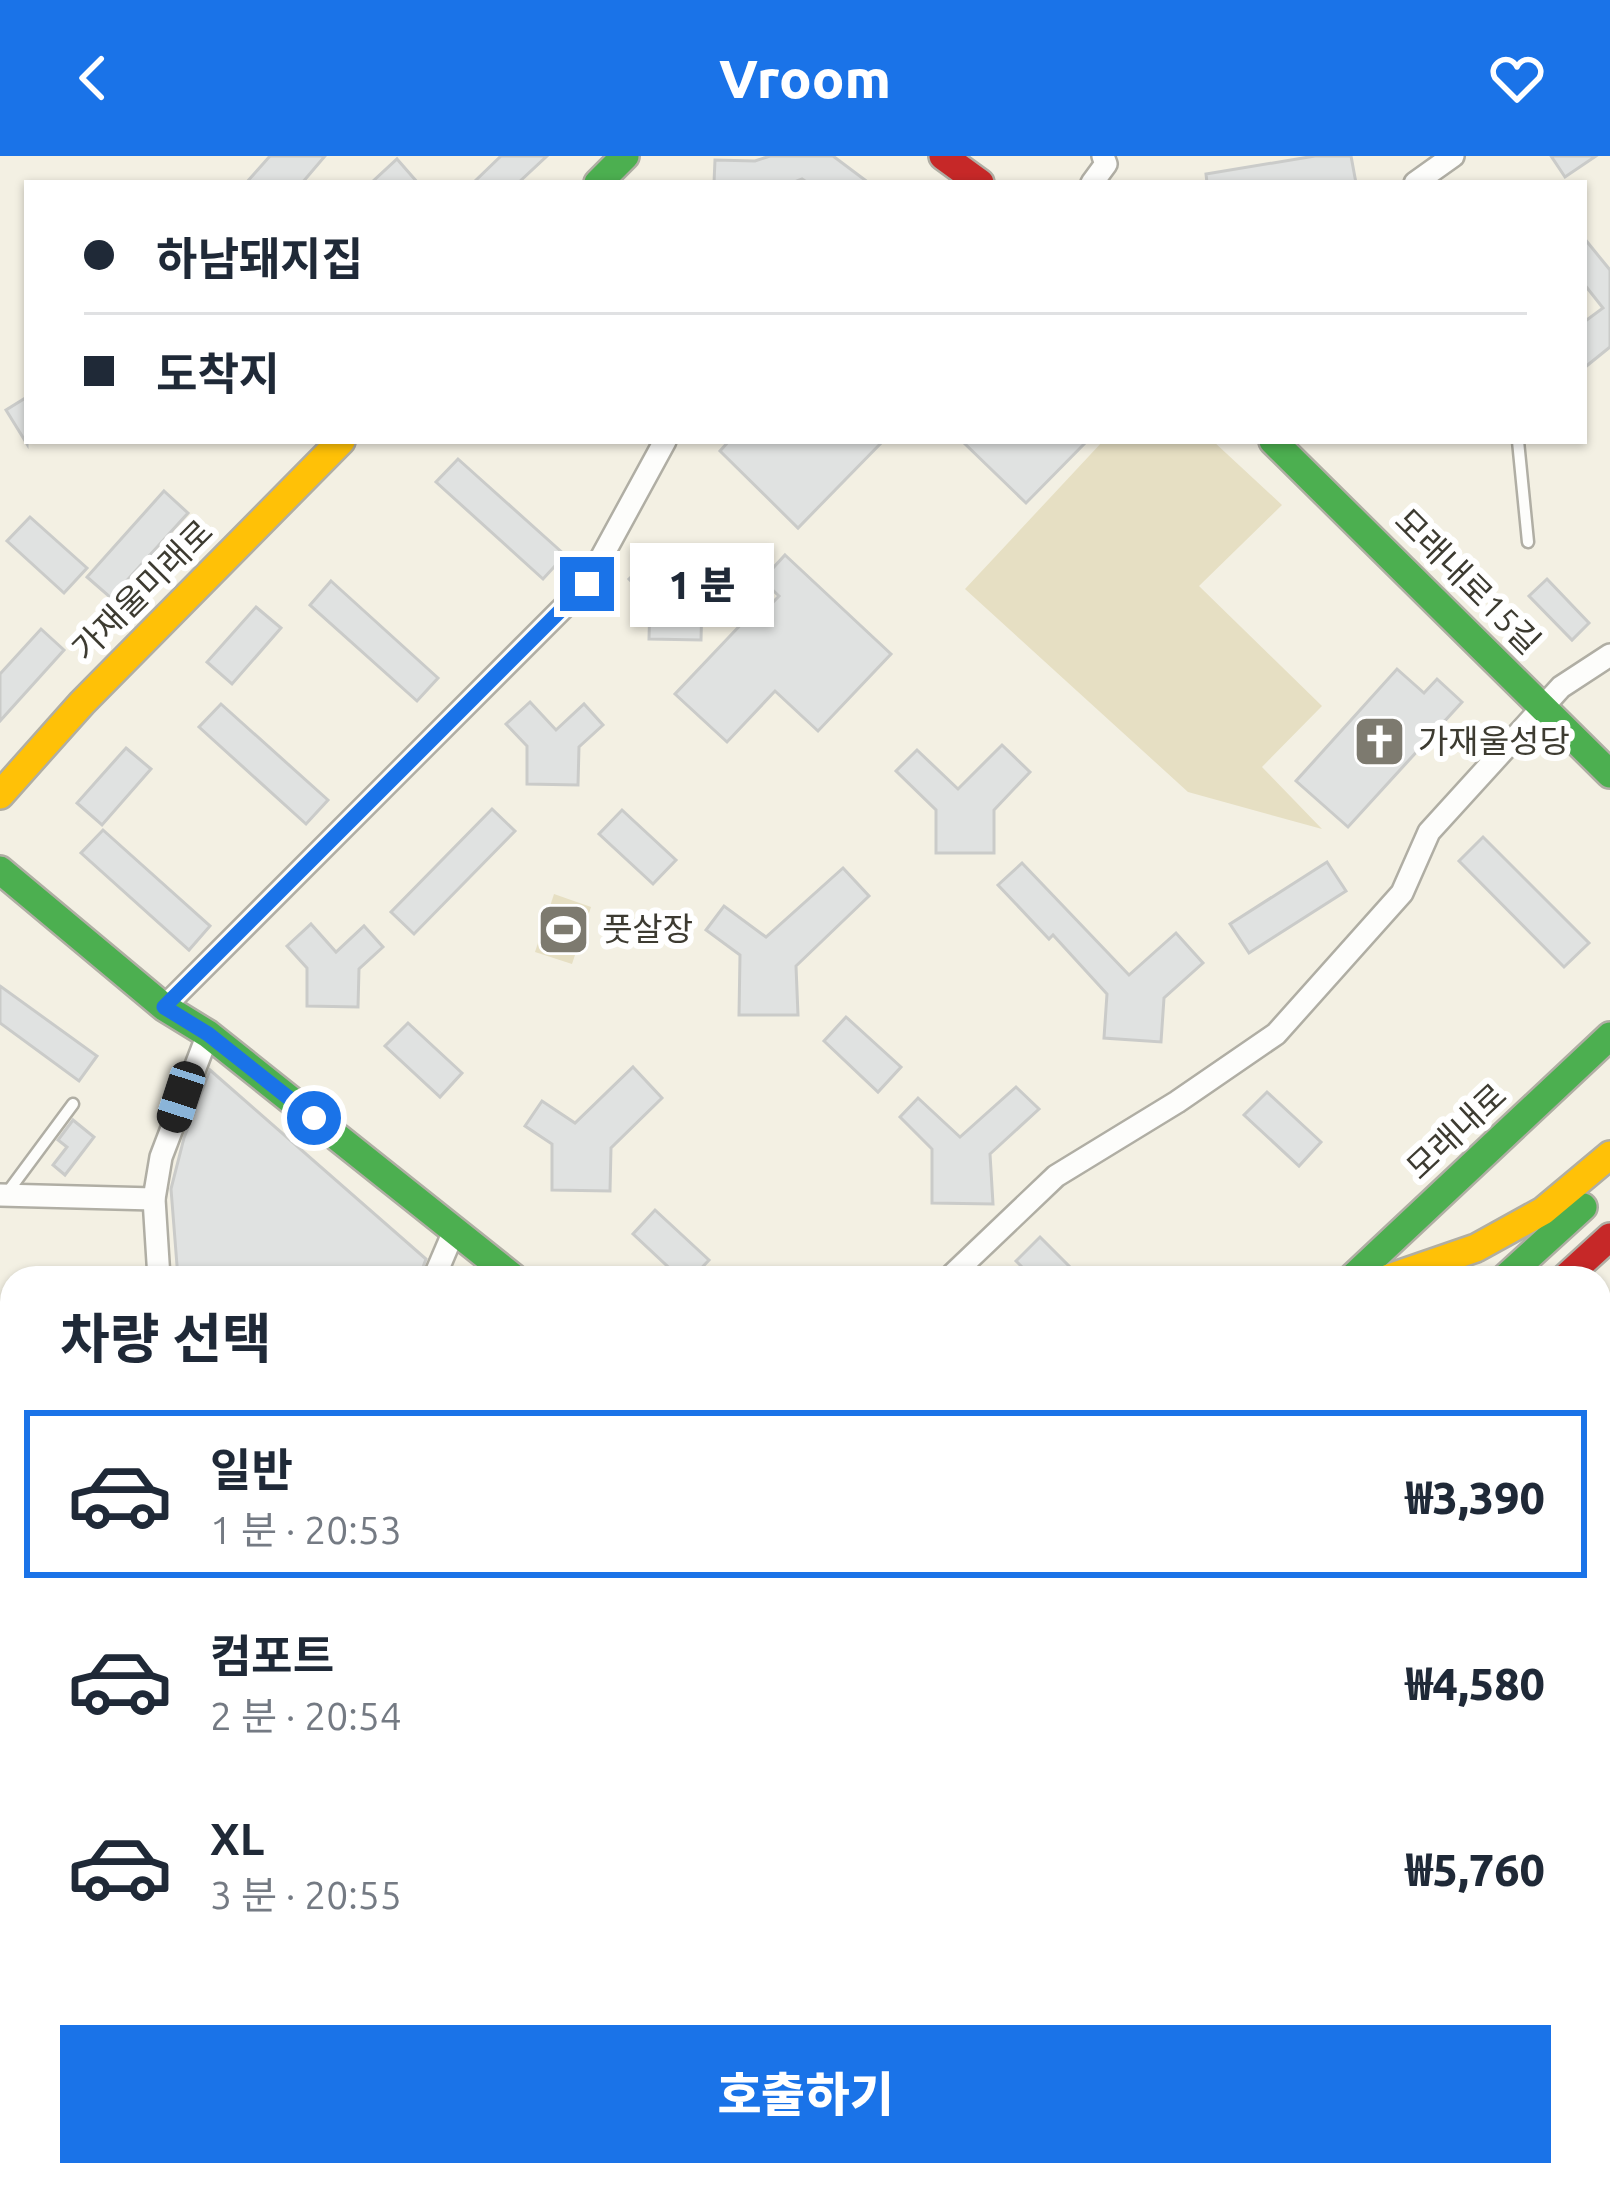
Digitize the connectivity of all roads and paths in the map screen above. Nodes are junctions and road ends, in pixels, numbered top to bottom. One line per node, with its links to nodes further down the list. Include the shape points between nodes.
1 (625, 156): 3 (main road)
2 (1450, 157): 4 (street)
3 (601, 180)
4 (1428, 180)
5 (338, 444): 13 (main road, 가재울미래로)
6 (663, 444): 15 (street, via 587,584)
7 (1276, 444): 11 (main road, 모래내로15길)
8 (1518, 444): 9 (lane)
9 (1528, 542)
10 (1610, 655): 11 (street)
11 (1544, 707): 12 (main road, 모래내로15길); 28 (street, via 1429,832 1402,893 1276,1034 1056,1176)
12 (1610, 774)
13 (0, 795)
14 (0, 870): 15 (main road)
15 (164, 1007): 16 (main road)
16 (208, 1034): 22 (street, via 161,1156); 23 (main road)
17 (1610, 1036): 29 (main road, 모래내로)
18 (73, 1105): 21 (lane)
19 (1610, 1155): 30 (main road, via 1544,1210)
20 (1610, 1181): 31 (main road)
21 (3, 1196): 22 (street)
22 (154, 1199): 25 (street)
23 (454, 1231): 26 (street); 27 (main road)
24 (1610, 1238): 32 (main road)
25 (158, 1266)
26 (439, 1266)
27 (499, 1266)
28 (962, 1266)
29 (1365, 1266)
30 (1424, 1266)
31 (1518, 1266)
32 (1578, 1266)

